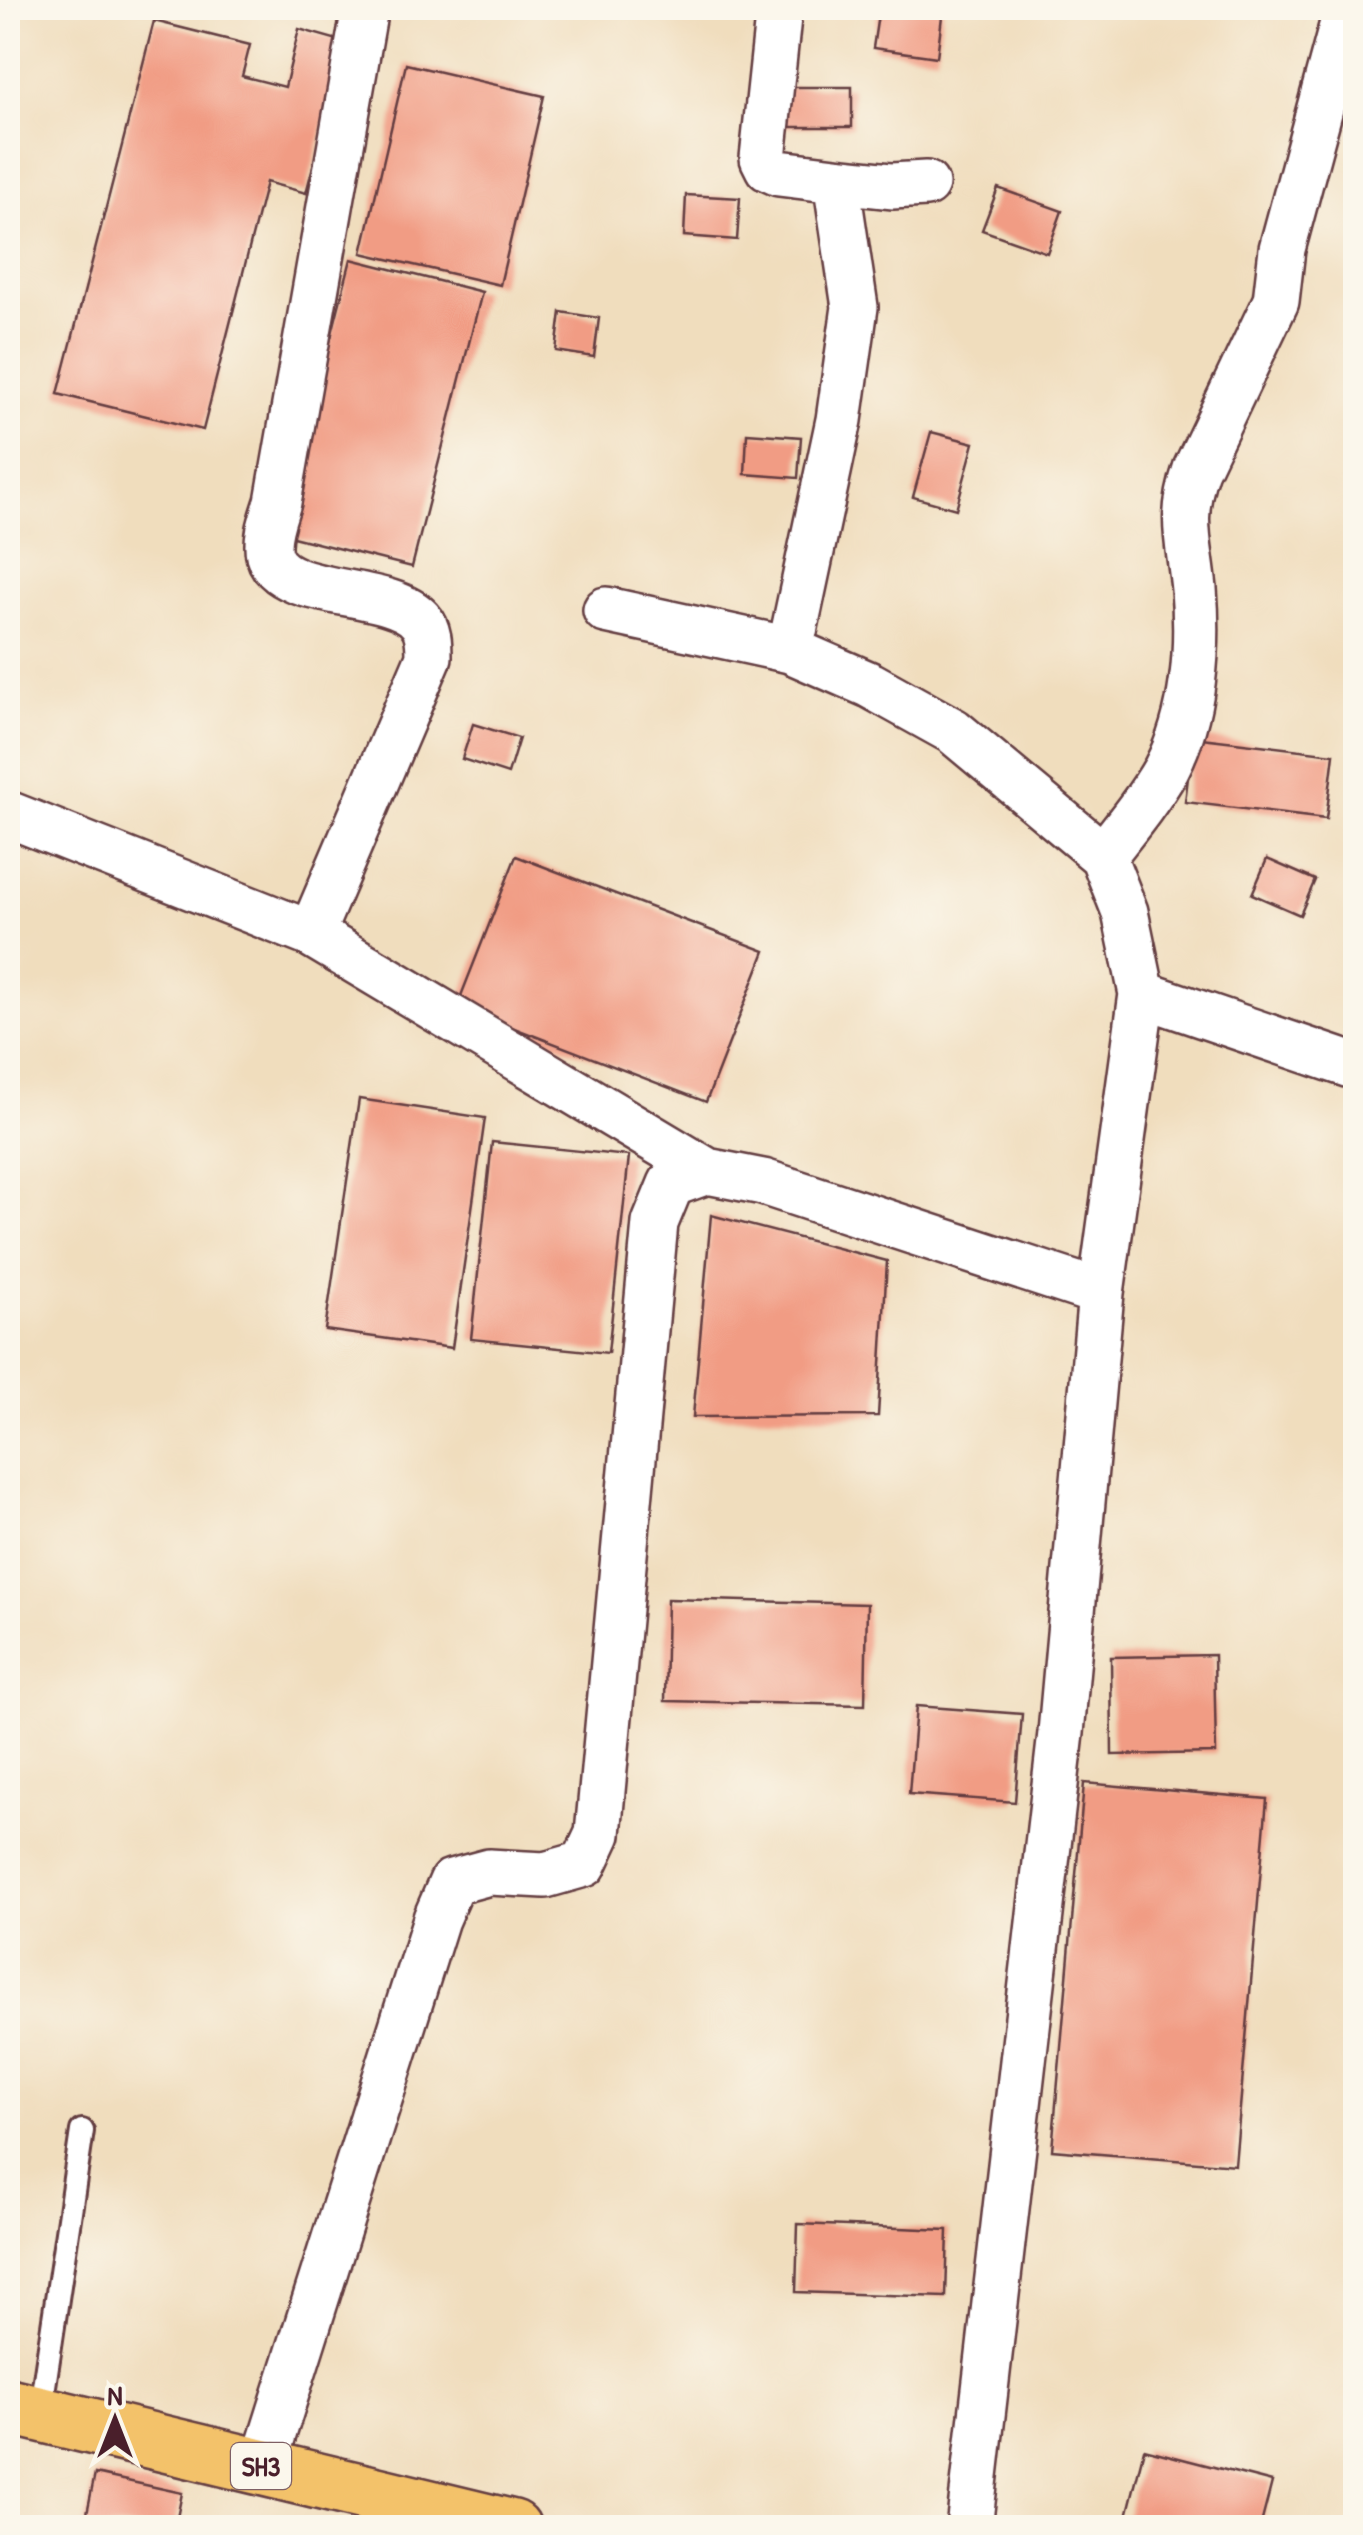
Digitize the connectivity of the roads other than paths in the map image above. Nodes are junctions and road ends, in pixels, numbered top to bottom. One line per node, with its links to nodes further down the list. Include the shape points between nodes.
1 (365, 8): 10 (street, via 267,542 278,571 294,580 400,606 420,620 429,657)
2 (779, 8): 4 (street, via 763,158 779,174)
3 (1347, 8): 9 (street, via 1282,249 1276,301 1186,498 1195,653 1184,726 1165,770)
4 (836, 180): 5 (street); 7 (street, via 856,308)
5 (926, 184)
6 (606, 610): 7 (street)
7 (790, 650): 9 (street, via 953,731)
8 (8, 814): 10 (street)
9 (1103, 856): 11 (street, via 1125,912)
10 (310, 934): 13 (street)
11 (1142, 994): 12 (street); 14 (street)
12 (1356, 1067)
13 (707, 1171): 14 (street, via 763,1182); 17 (street, via 670,1184 655,1224 598,1834 584,1864 545,1875 489,1872 452,1882)
14 (1100, 1293): 19 (street, via 1061,1733)
15 (82, 2130): 16 (lane)
16 (24, 2410): 17 (main road, SH3)
17 (263, 2466): 18 (main road, SH3)
18 (513, 2528)
19 (969, 2528)

